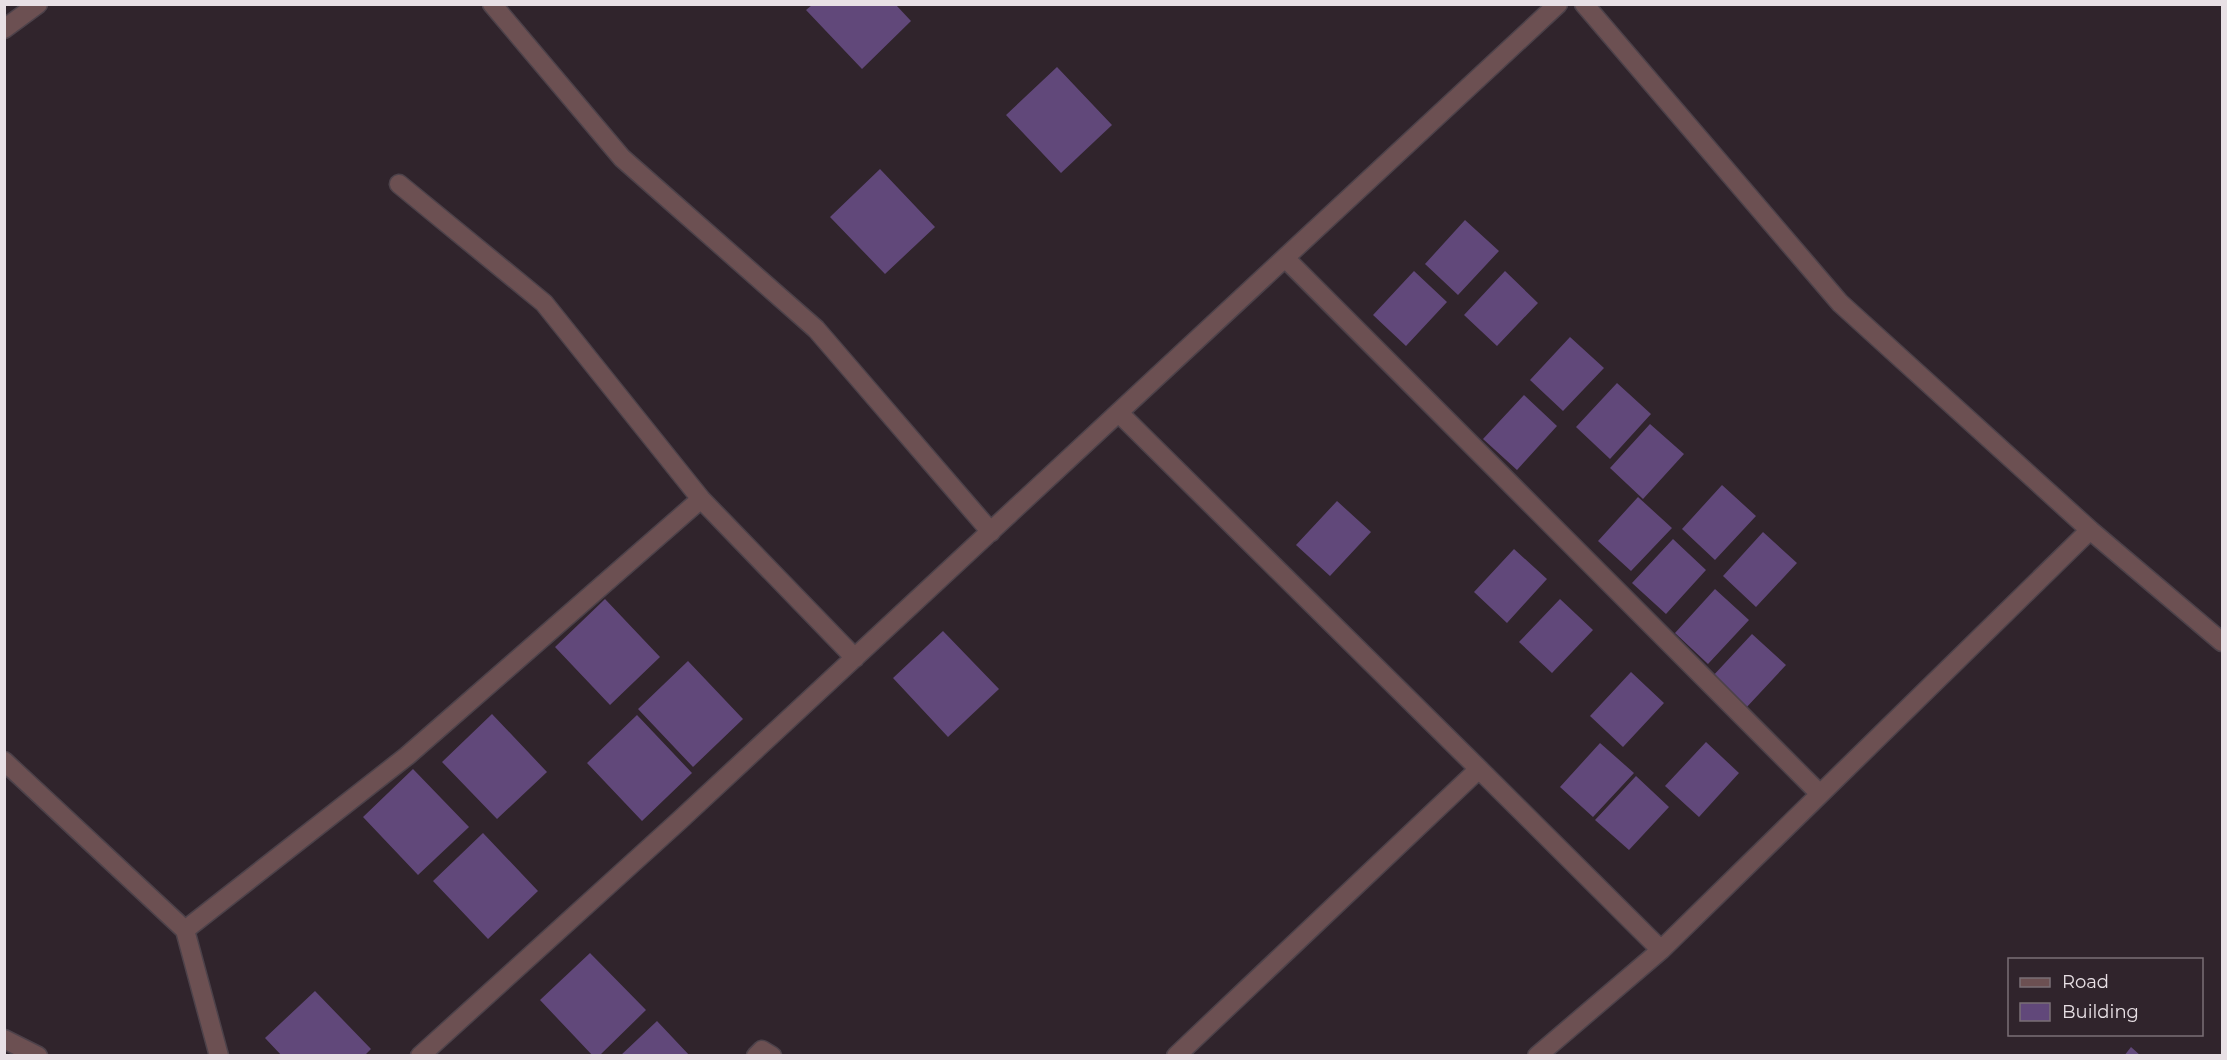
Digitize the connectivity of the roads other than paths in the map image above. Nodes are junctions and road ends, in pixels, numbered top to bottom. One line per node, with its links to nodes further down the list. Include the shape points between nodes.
1 (38, 4): 5 (street)
2 (492, 4): 11 (street, via 622,158 816,329)
3 (1558, 4): 7 (street)
4 (1584, 4): 10 (street, via 1840,303)
5 (4, 29)
6 (399, 184): 9 (street, via 544,303)
7 (1285, 258): 8 (street); 16 (street)
8 (1119, 412): 11 (street); 15 (street)
9 (701, 499): 13 (street); 17 (street, via 407,756)
10 (2090, 530): 12 (street); 16 (street)
11 (991, 532): 13 (street)
12 (2223, 642)
13 (855, 658): 22 (street)
14 (4, 761): 17 (street)
15 (1479, 769): 18 (street); 25 (street)
16 (1820, 794): 18 (street)
17 (185, 930): 21 (street)
18 (1661, 950): 26 (street)
19 (4, 1039): 20 (street)
20 (39, 1056)
21 (219, 1056)
22 (420, 1056)
23 (756, 1056): 24 (street, via 762,1050)
24 (772, 1056)
25 (1176, 1056)
26 (1537, 1056)

